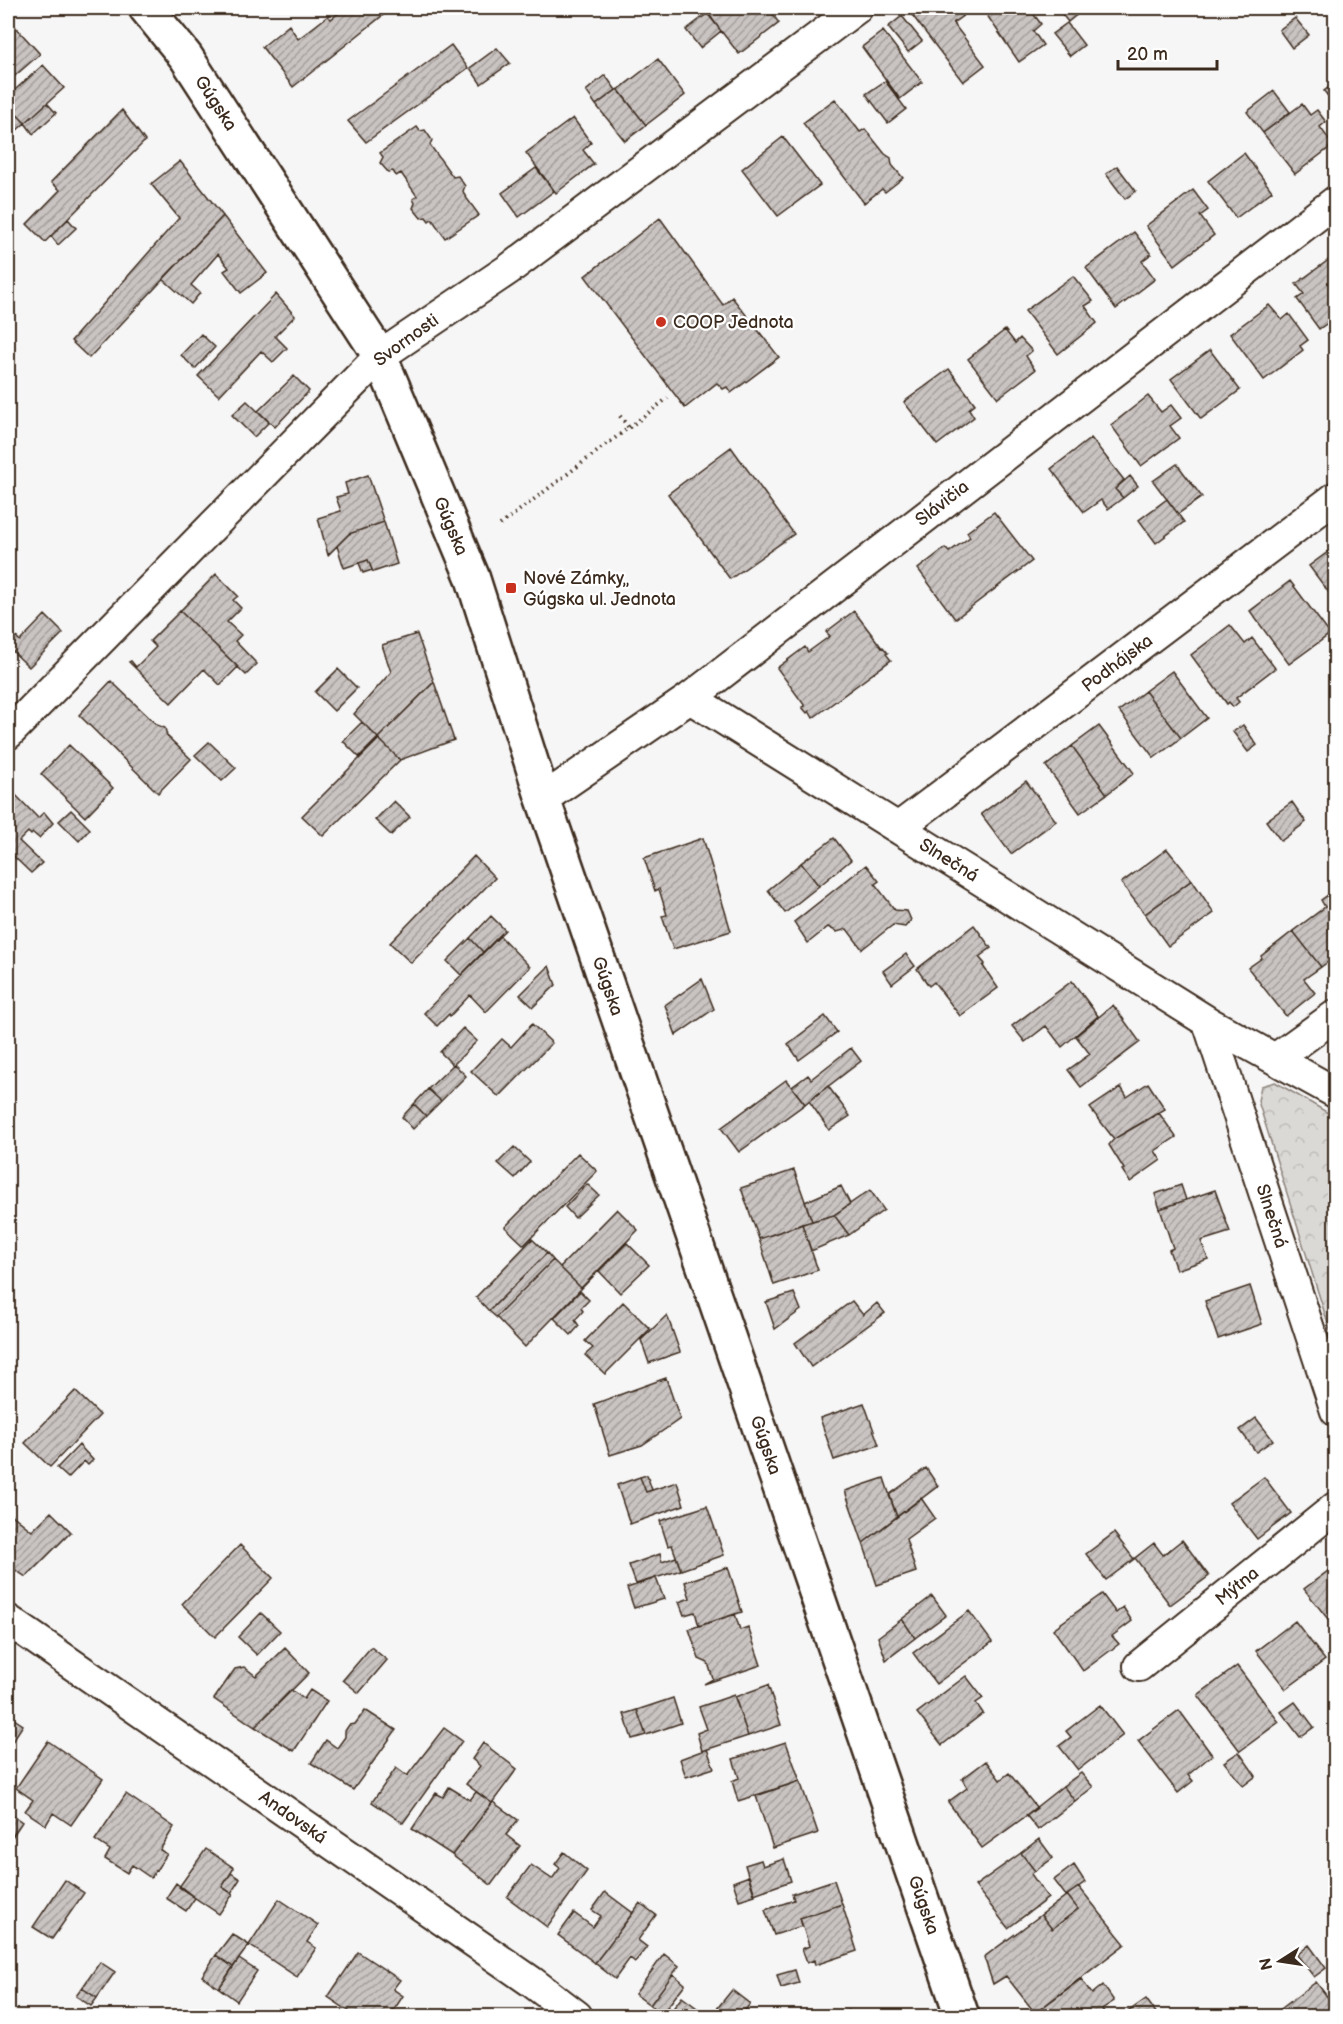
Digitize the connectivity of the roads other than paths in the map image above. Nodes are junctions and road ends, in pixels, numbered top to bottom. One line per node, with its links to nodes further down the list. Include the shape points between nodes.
1 (146, 8): 4 (main road, Gúgska, via 186,57)
2 (857, 8): 4 (street, Svornosti, via 510,269)
3 (1335, 201): 6 (street, Slávičia)
4 (380, 356): 7 (street, Svornosti); 8 (main road, Gúgska, via 472,576)
5 (1335, 497): 9 (street, Podhájska)
6 (690, 698): 8 (street, Slávičia); 9 (street, Slnečná)
7 (8, 734)
8 (543, 799): 19 (main road, Gúgska)
9 (898, 828): 11 (street, Slnečná)
10 (1335, 1015): 12 (street)
11 (1208, 1022): 12 (street, Slnečná); 14 (street, Slnečná)
12 (1275, 1059): 13 (street, Slnečná)
13 (1335, 1093)
14 (1335, 1411)
15 (1335, 1507): 17 (street, Mýtna)
16 (8, 1620): 18 (street, Andovská)
17 (1139, 1666)
18 (577, 2016)
19 (962, 2016)

